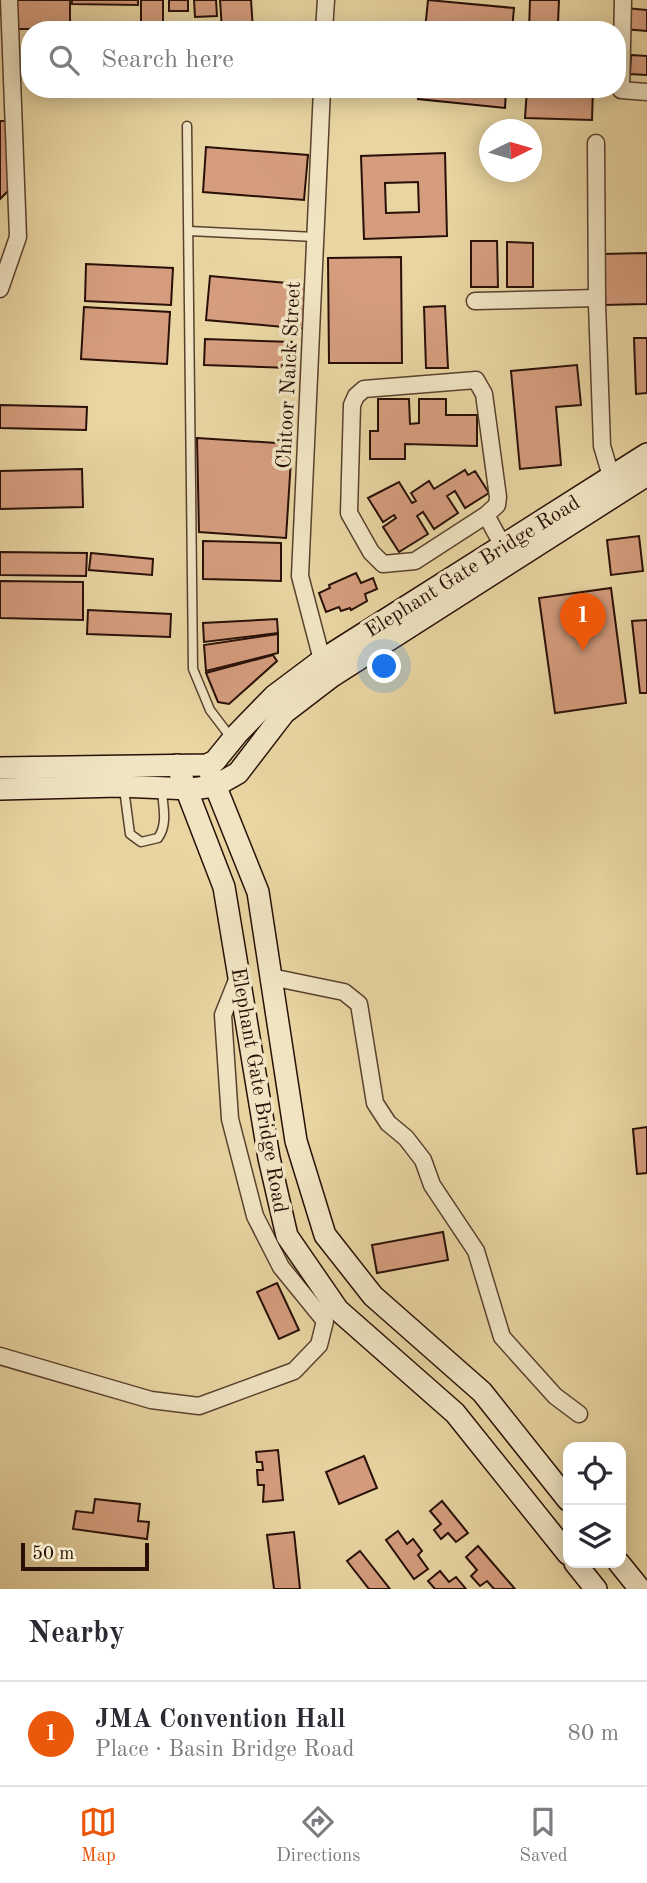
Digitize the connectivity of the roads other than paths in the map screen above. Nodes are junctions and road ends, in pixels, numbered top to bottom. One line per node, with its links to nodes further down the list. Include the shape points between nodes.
1 (9, 0): 13 (street, via 18,237)
2 (326, 0): 4 (street)
3 (623, 0): 5 (street)
4 (325, 21)
5 (623, 21)
6 (626, 90): 7 (street)
7 (647, 92)
8 (322, 98): 12 (street, Chitoor Naick Street)
9 (187, 126): 11 (lane)
10 (596, 143): 14 (street)
11 (188, 231): 12 (lane); 22 (lane, via 193,669 210,710)
12 (315, 237): 21 (street, Chitoor Naick Street, via 300,576)
13 (0, 289)
14 (597, 298): 15 (street); 18 (street, via 603,446)
15 (475, 301)
16 (647, 454): 18 (main road, Elephant Gate Bridge Road)
17 (647, 475): 18 (main road)
18 (614, 487): 20 (main road, Elephant Gate Bridge Road); 27 (main road, via 331,677 284,713 238,773)
19 (486, 515): 19 (street, via 415,561 383,564 370,552 349,513 352,405 356,397 364,389 476,380 484,394 498,497 497,505); 20 (street)
20 (503, 546): 21 (main road, Elephant Gate Bridge Road)
21 (322, 660): 22 (main road, Elephant Gate Bridge Road, via 274,696)
22 (233, 739): 24 (main road, Elephant Gate Bridge Road)
23 (177, 765): 24 (main road); 25 (main road); 28 (main road, Elephant Gate Bridge Road)
24 (207, 765): 27 (main road, Elephant Gate Bridge Road)
25 (0, 768)
26 (124, 786): 28 (main road); 28 (lane, via 130,834 141,842 158,838 162,832); 29 (main road)
27 (215, 786): 28 (main road); 31 (main road, Elephant Gate Bridge Road, via 258,892)
28 (173, 788): 30 (main road, Elephant Gate Bridge Road, via 203,833 224,887)
29 (0, 789)
30 (239, 975): 32 (street, via 223,1014 230,1119 255,1216 281,1267 326,1321 319,1345 294,1370 199,1406 151,1400); 35 (main road, Elephant Gate Bridge Road, via 287,1237 338,1310 455,1413)
31 (271, 977): 33 (street, via 344,992 359,1004 376,1103 423,1160 432,1185 476,1251 502,1337 555,1396); 34 (main road, Elephant Gate Bridge Road, via 296,1141 325,1235 373,1296 482,1392)
32 (0, 1356)
33 (579, 1414)
34 (563, 1494)
35 (563, 1548)
36 (579, 1568): 38 (main road)
37 (623, 1568): 39 (main road)
38 (596, 1589)
39 (640, 1589)

